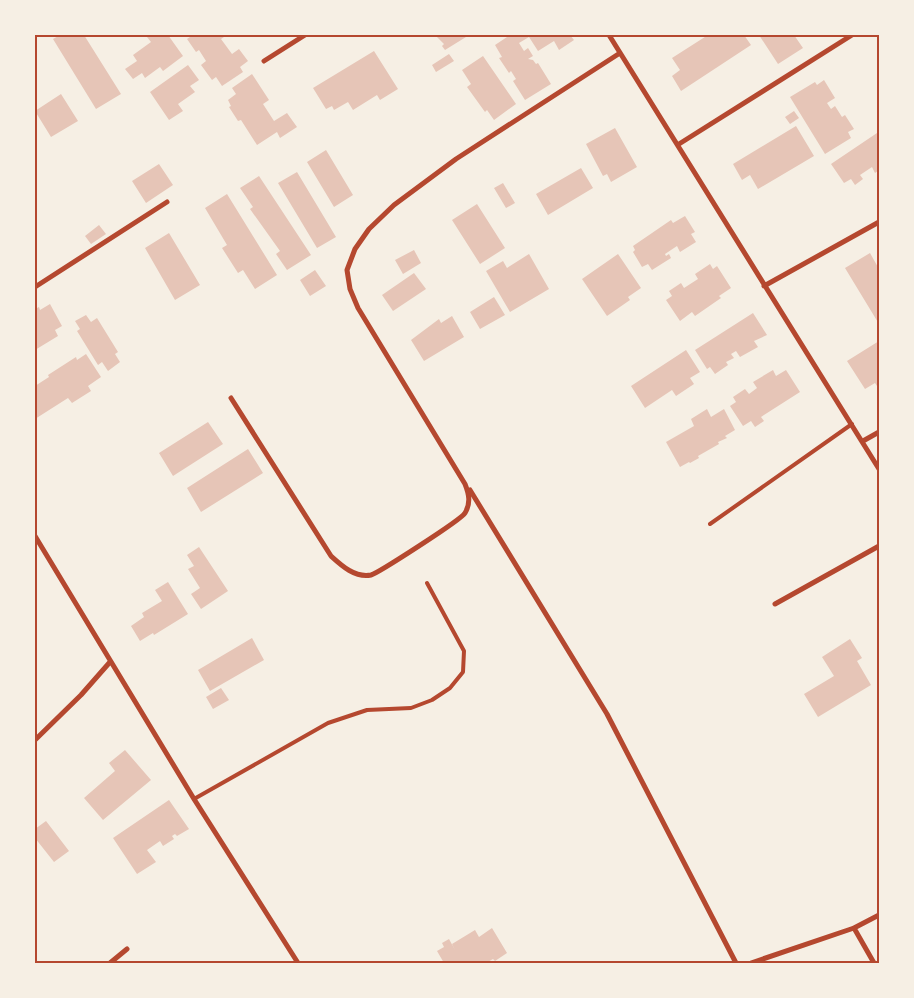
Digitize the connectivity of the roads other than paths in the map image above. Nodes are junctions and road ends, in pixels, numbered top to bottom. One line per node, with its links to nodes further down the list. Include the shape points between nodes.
1 (305, 35): 5 (street)
2 (609, 35): 4 (street)
3 (852, 35): 6 (street)
4 (620, 53): 6 (street); 16 (street, via 456,159 394,205 369,229 354,250 347,270 358,308)
5 (264, 61)
6 (679, 144): 9 (street)
7 (167, 202): 10 (street)
8 (879, 222): 9 (street)
9 (764, 286): 12 (street)
10 (35, 287)
11 (231, 398): 16 (street, via 331,556 350,572 372,575 452,525 465,513 470,498)
12 (852, 424): 14 (street); 17 (lane)
13 (879, 432): 14 (street)
14 (863, 441): 15 (street)
15 (879, 469)
16 (466, 484): 30 (street, via 607,714)
17 (710, 524)
18 (35, 536): 22 (street)
19 (879, 546): 21 (street)
20 (427, 583): 24 (lane, via 464,651 463,672 450,688 411,708 367,710 328,723)
21 (775, 604)
22 (110, 662): 23 (street); 24 (street)
23 (35, 740)
24 (194, 799): 29 (street)
25 (879, 915): 26 (street)
26 (854, 928): 31 (street); 32 (street)
27 (127, 949): 28 (street)
28 (110, 963)
29 (298, 963)
30 (736, 963)
31 (751, 963)
32 (874, 963)

